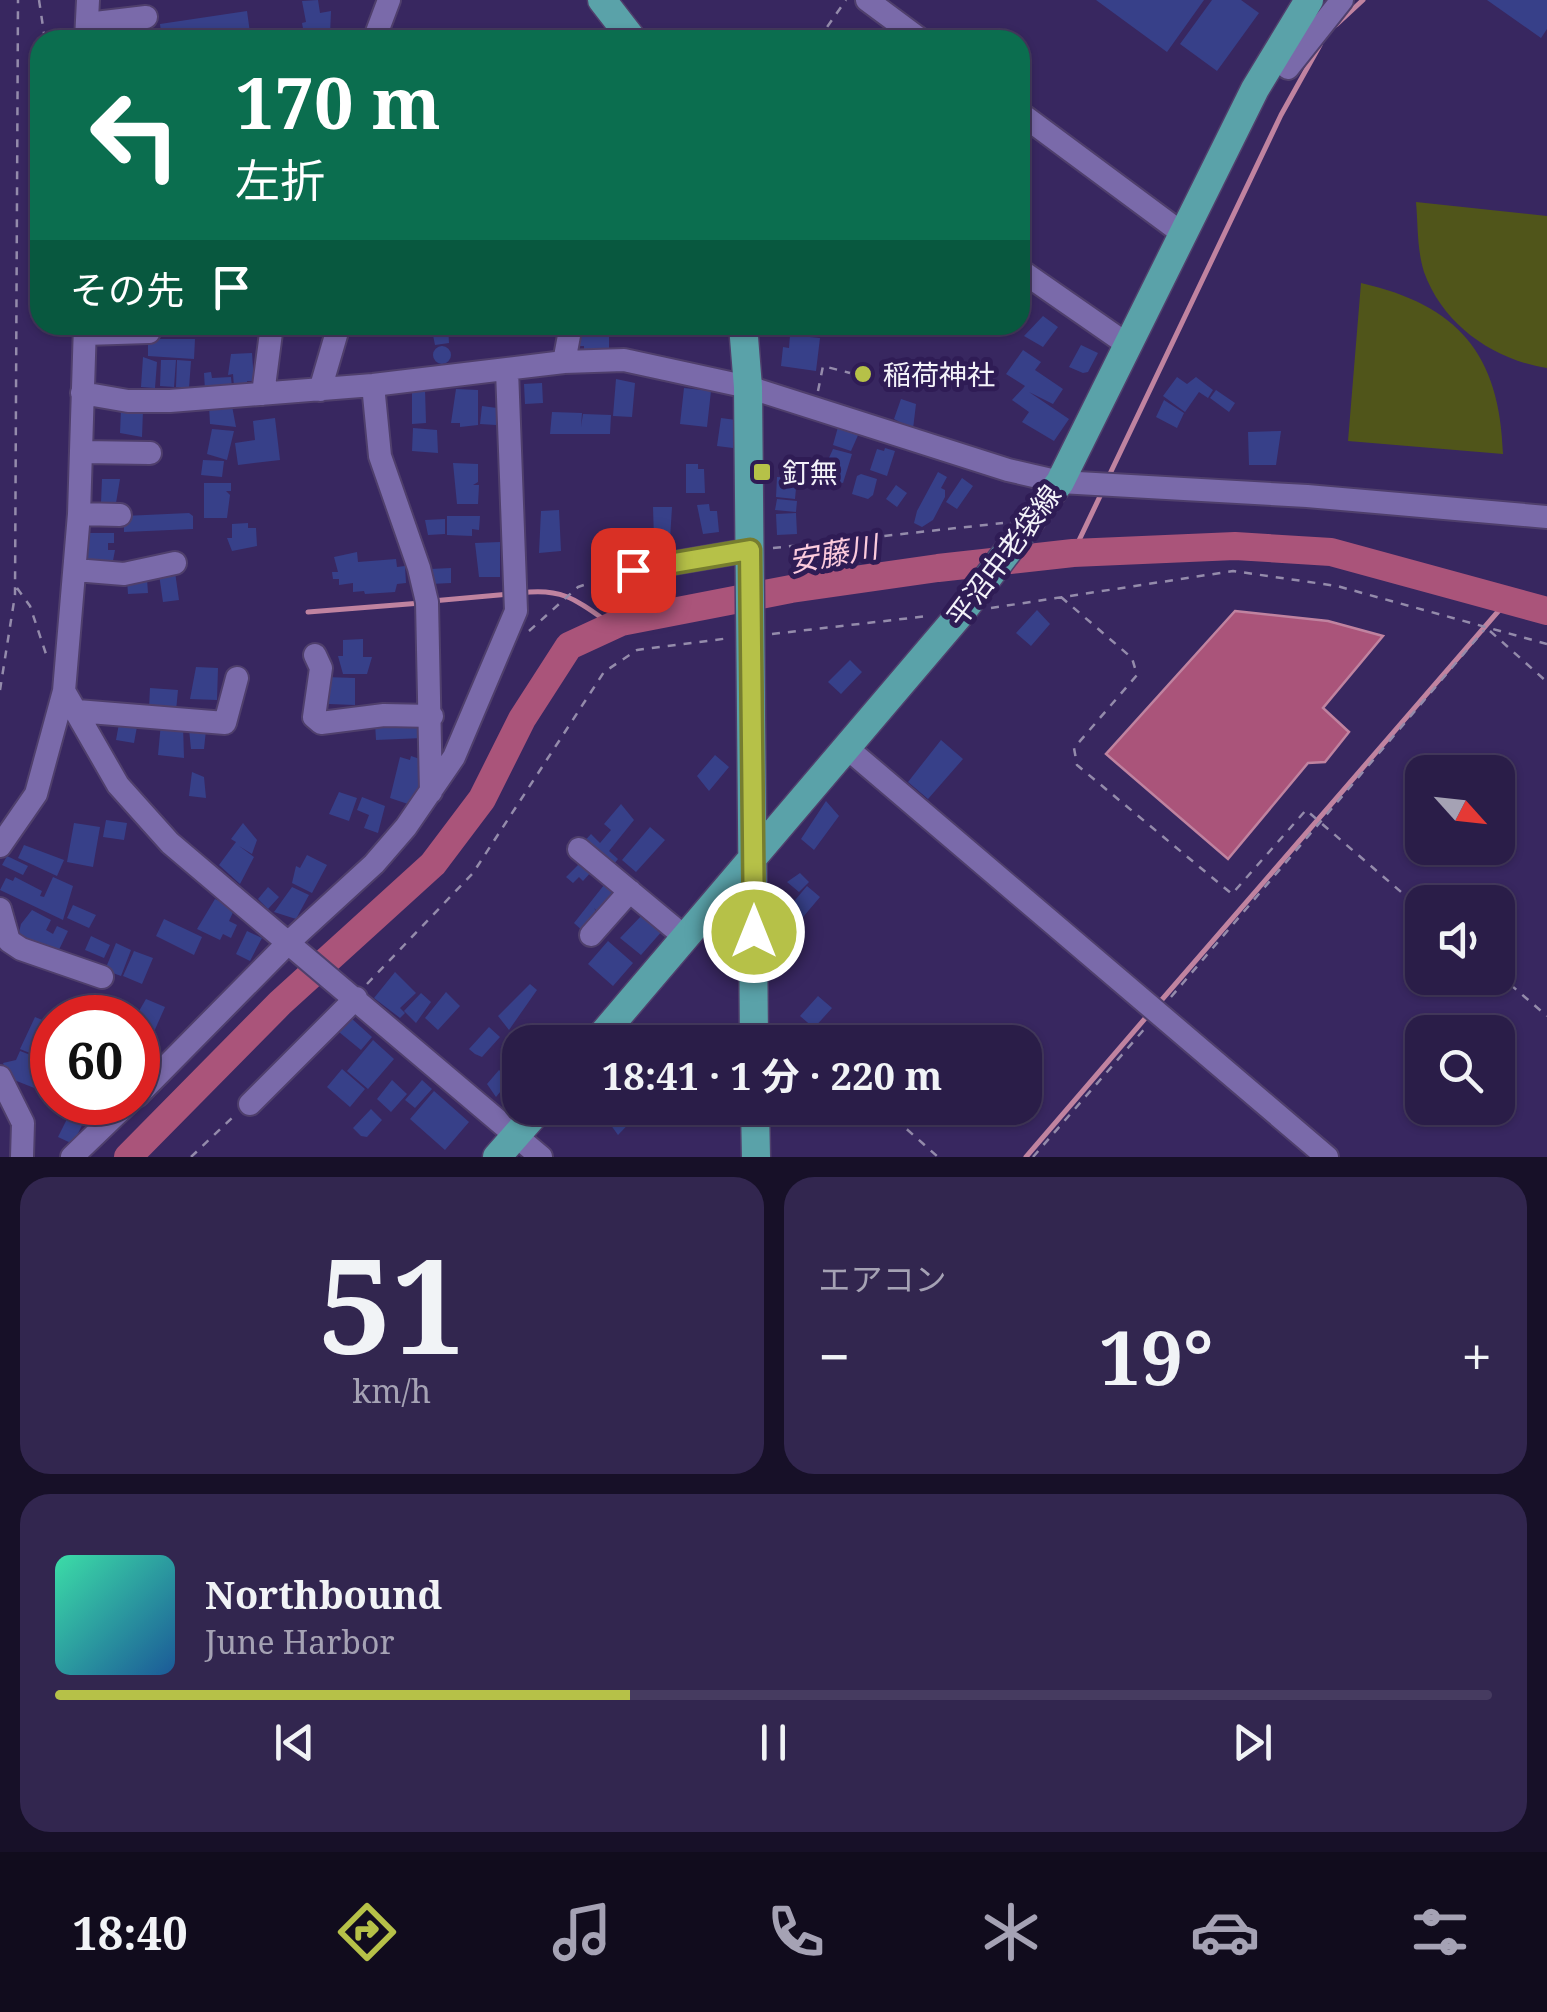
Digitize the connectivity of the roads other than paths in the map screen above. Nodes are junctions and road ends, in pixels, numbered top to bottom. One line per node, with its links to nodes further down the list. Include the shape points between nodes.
1 (88, 0): 9 (street)
2 (389, 0): 11 (street)
3 (583, 0): 7 (street)
4 (866, 0): 13 (street)
5 (1309, 0): 16 (main road, 平沼中老袋線, via 1255,89)
6 (1342, 0): 14 (street)
7 (607, 4): 12 (main road)
8 (146, 17): 10 (street)
9 (86, 30)
10 (94, 30)
11 (378, 30)
12 (626, 30)
13 (907, 30)
14 (1288, 68)
15 (1030, 120): 16 (street)
16 (1184, 234): 23 (main road, 平沼中老袋線)
17 (1030, 277): 23 (street)
18 (85, 335): 29 (street)
19 (271, 335): 30 (street)
20 (336, 335): 28 (street)
21 (569, 335): 24 (street)
22 (743, 335): 27 (main road)
23 (1128, 345): 33 (main road, 平沼中老袋線)
24 (564, 362): 25 (street); 27 (street, via 655,364)
25 (507, 370): 26 (street); 47 (street, via 516,611 454,757)
26 (373, 385): 28 (street); 45 (street, via 380,456 427,602)
27 (748, 387): 33 (street); 37 (main road)
28 (320, 390): 30 (street)
29 (82, 392): 30 (street, via 128,401); 31 (street)
30 (263, 394)
31 (82, 452): 32 (street); 34 (street)
32 (150, 453)
33 (1071, 483): 36 (street); 46 (main road, 平沼中老袋線)
34 (79, 514): 35 (street); 39 (street)
35 (120, 515)
36 (1547, 517)
37 (750, 555): 40 (street); 50 (main road)
38 (175, 564): 39 (street, via 124,574)
39 (75, 570): 43 (street)
40 (633, 570)
41 (315, 656): 45 (street, via 321,668 314,717 321,723)
42 (237, 678): 44 (street, via 225,723)
43 (64, 690): 44 (street); 48 (street, via 36,794)
44 (77, 711): 55 (street, via 141,814)
45 (432, 716): 47 (street)
46 (847, 748): 50 (main road, 平沼中老袋線); 72 (street)
47 (431, 792): 55 (street, via 374,864)
48 (0, 846)
49 (579, 848): 51 (street)
50 (754, 858): 54 (main road, 平沼中老袋線); 59 (main road)
51 (630, 891): 53 (street); 54 (street)
52 (0, 909): 56 (street, via 9,941)
53 (590, 935)
54 (686, 938): 58 (main road, 平沼中老袋線)
55 (292, 942): 57 (street); 60 (street)
56 (102, 977)
57 (354, 996): 62 (street); 66 (street)
58 (611, 1025)
59 (754, 1025)
60 (160, 1072)
61 (0, 1077): 67 (street, via 23,1123)
62 (250, 1104)
63 (105, 1125): 68 (street)
64 (525, 1125): 66 (main road)
65 (755, 1125): 71 (main road)
66 (516, 1135): 69 (main road); 70 (street)
67 (22, 1157)
68 (72, 1157)
69 (498, 1157)
70 (542, 1157)
71 (756, 1157)
72 (1327, 1157)

